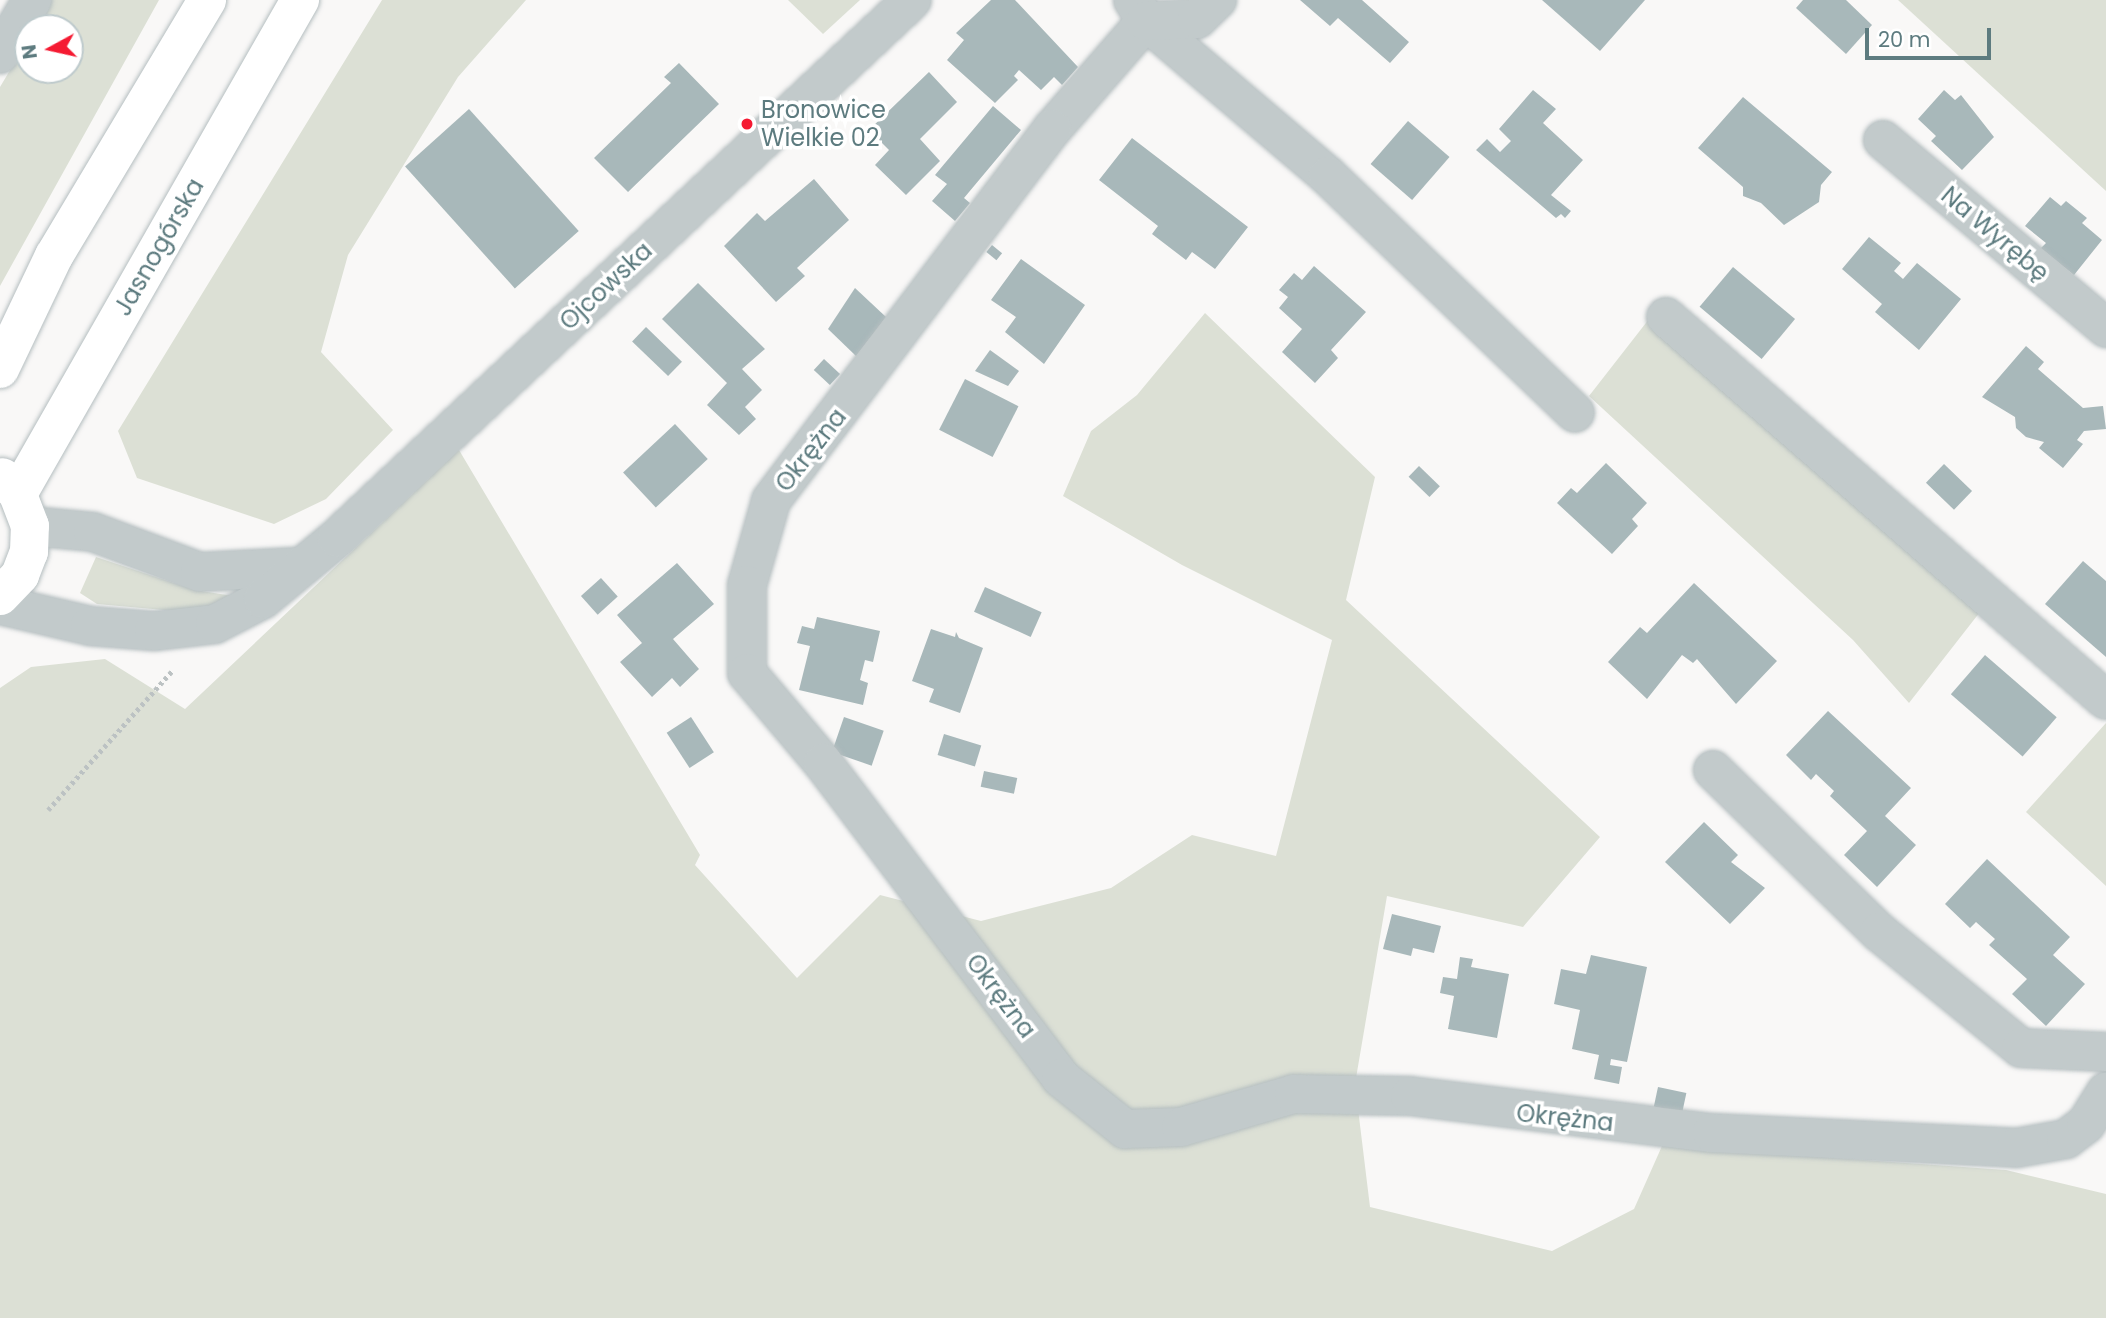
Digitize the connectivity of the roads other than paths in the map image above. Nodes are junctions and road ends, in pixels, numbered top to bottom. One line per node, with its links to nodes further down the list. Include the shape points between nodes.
1 (32, 0): 7 (street)
2 (207, 0): 11 (main road, via 54,256)
3 (300, 0): 13 (main road, Jasnogórska)
4 (912, 0): 14 (street, Ojcowska, via 337,538)
5 (1217, 0): 6 (street, via 1197,19)
6 (1140, 11): 12 (street, via 1328,176); 20 (street, Okrężna, via 771,501 747,586 747,673 823,763 1061,1078 1125,1129 1181,1127 1294,1094 1410,1096 1712,1133 2016,1148 2066,1139 2086,1124)
7 (0, 54)
8 (1883, 140): 10 (street, Na Wyrębę)
9 (1666, 317): 17 (street)
10 (2106, 328)
11 (0, 369)
12 (1575, 413)
13 (16, 499): 14 (street, via 200,572); 15 (main road, via 29,552 20,575)
14 (296, 567): 16 (street, Ojcowska, via 263,599 215,624 154,631 90,626)
15 (0, 596)
16 (0, 605)
17 (2106, 700)
18 (1713, 770): 19 (street, via 1880,932 2021,1048)
19 (2106, 1052)
20 (2106, 1092)

